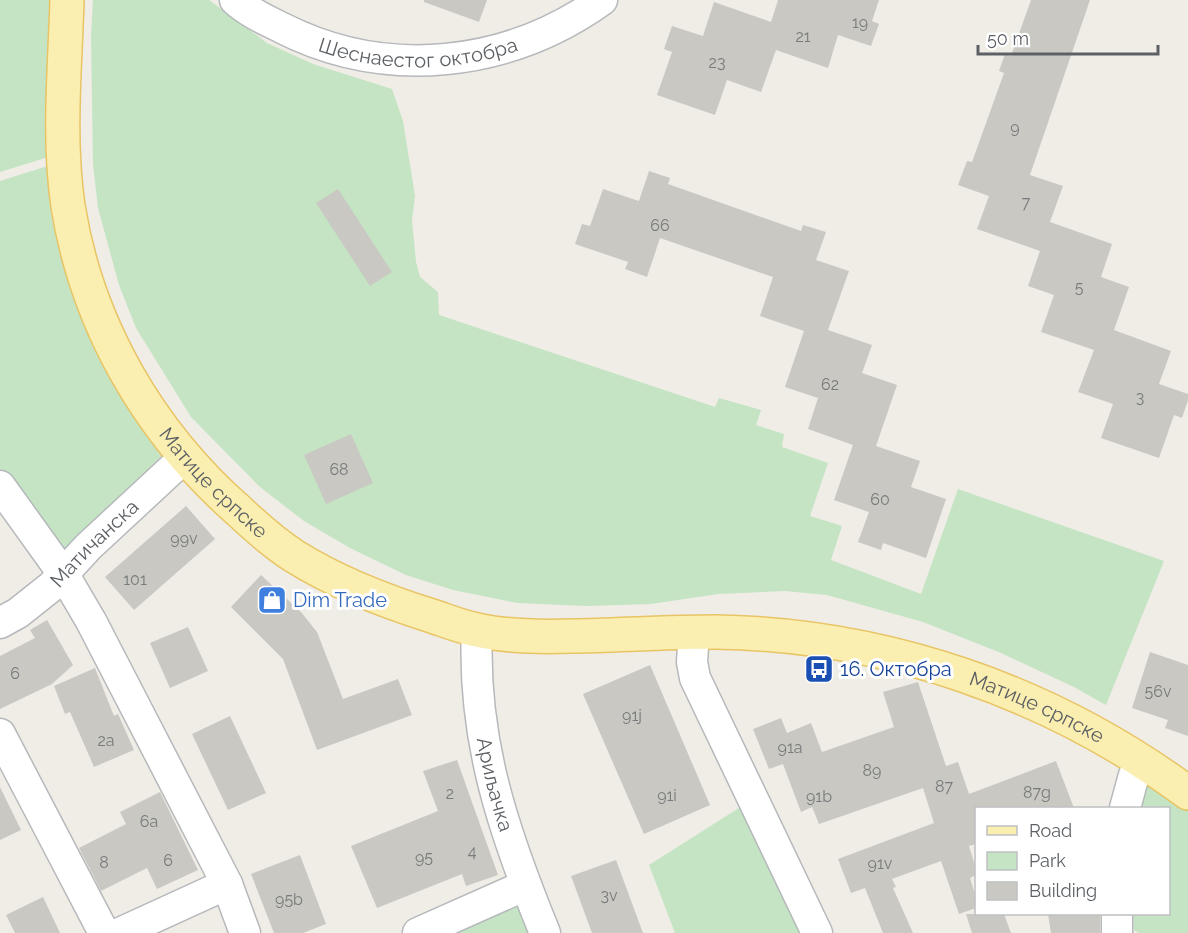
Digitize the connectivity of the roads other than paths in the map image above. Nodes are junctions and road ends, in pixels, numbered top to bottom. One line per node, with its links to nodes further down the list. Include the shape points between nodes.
1 (67, 0): 4 (main road, Матице српске, via 63,158 74,236 91,296 119,362)
2 (235, 0): 3 (street, Шеснаестог октобра, via 268,21 321,45 363,55 423,61 462,58 531,40 564,25)
3 (602, 0)
4 (185, 458): 6 (street, Матичанска, via 88,547); 8 (main road, Матице српске, via 261,531 302,560 371,596)
5 (0, 486): 6 (street)
6 (64, 575): 7 (street, Матичанска); 14 (street)
7 (0, 623)
8 (477, 630): 9 (main road, Матице српске, via 553,636); 15 (street, Ариљачка, via 485,747 497,802)
9 (694, 632): 11 (main road, Матице српске, via 803,638 926,662 1039,704); 23 (street, via 695,678)
10 (0, 734): 18 (street)
11 (1141, 760): 12 (main road, Матице српске); 13 (street)
12 (1188, 793)
13 (1125, 807)
14 (227, 884): 17 (street); 20 (street)
15 (525, 885): 21 (street); 22 (street, Ариљачка)
16 (1117, 915): 24 (street)
17 (180, 920): 19 (street)
18 (104, 933)
19 (120, 933)
20 (245, 933)
21 (418, 933)
22 (545, 933)
23 (816, 933)
24 (1117, 933)

